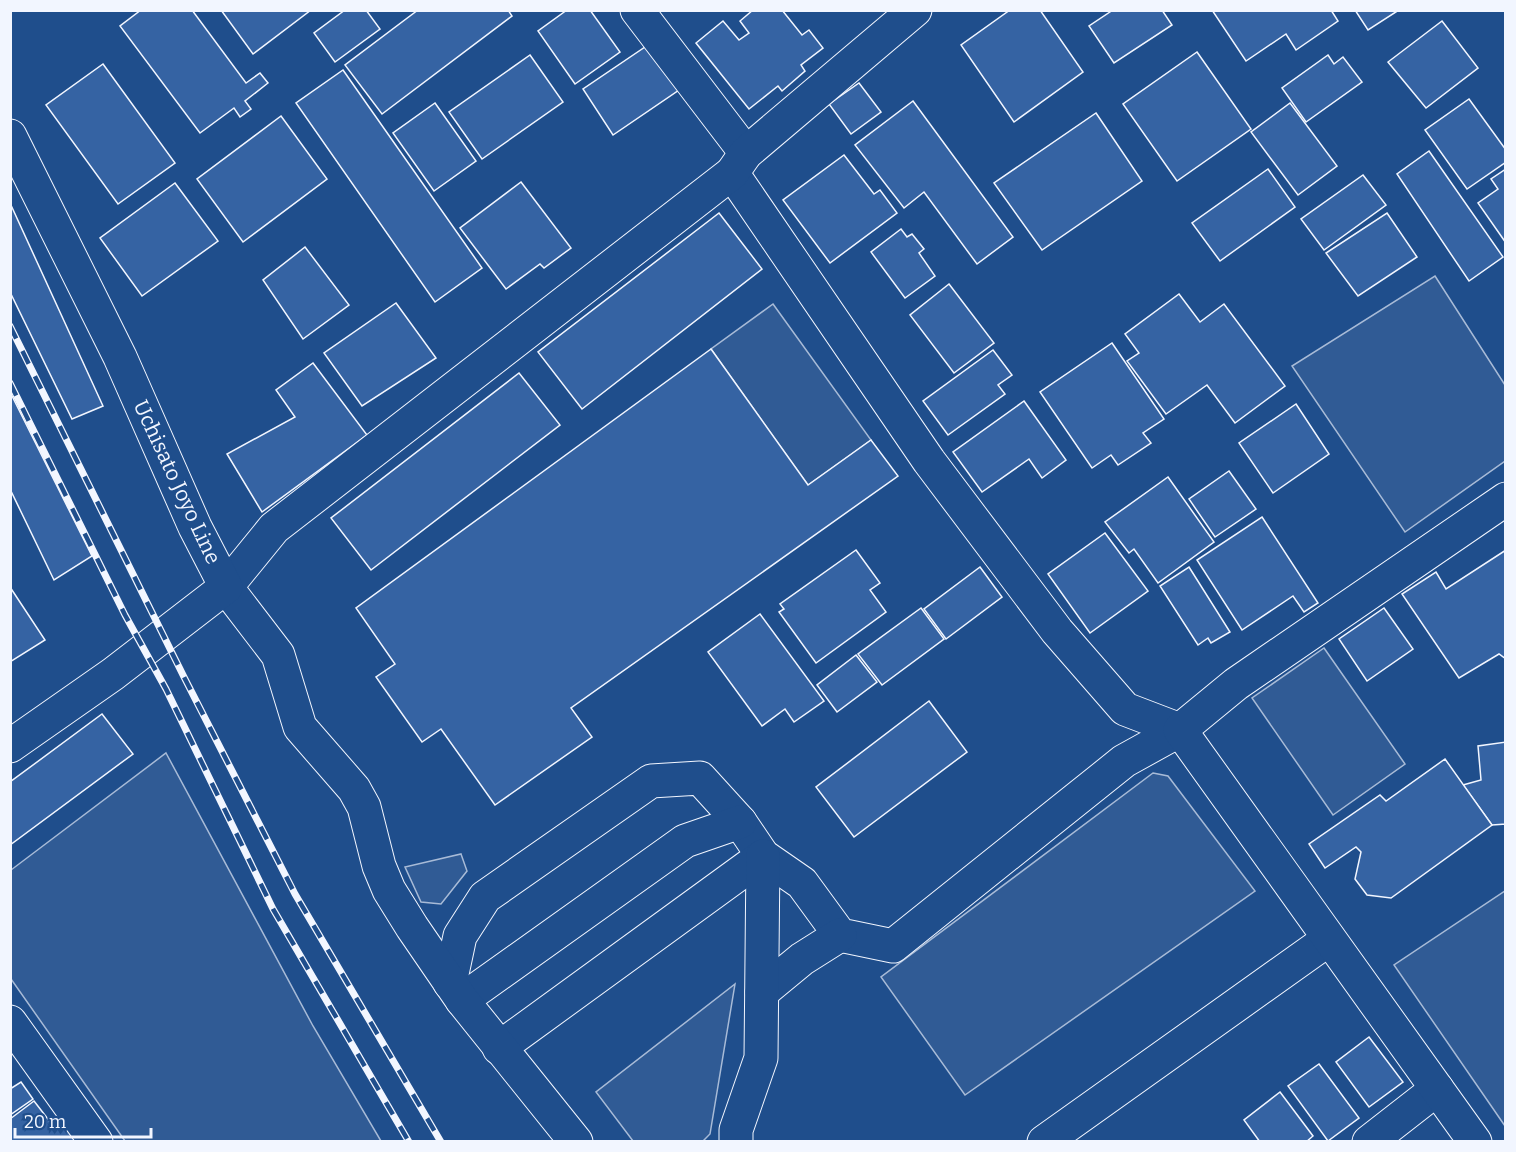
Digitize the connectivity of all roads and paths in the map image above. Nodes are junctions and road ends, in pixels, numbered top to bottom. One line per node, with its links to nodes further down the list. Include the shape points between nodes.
1 (637, 10): 4 (street)
2 (915, 10): 4 (street)
3 (10, 136): 6 (street, Uchisato Joyo Line, via 120,357)
4 (739, 163): 6 (street, via 274,528); 7 (street, via 929,461 1057,631 1125,709)
5 (1506, 499): 7 (street, via 1236,684)
6 (226, 588): 8 (street, Uchisato Joyo Line); 13 (street, via 278,655 300,727 354,789 364,807 389,890)
7 (1180, 730): 11 (street, via 1124,761 893,946); 12 (street)
8 (10, 746)
9 (740, 822): 10 (street); 13 (street, via 685,841); 13 (street, via 700,778 651,781 485,897 460,936)
10 (763, 856): 11 (street, via 802,883); 14 (street); 16 (street)
11 (840, 935): 14 (street, via 802,959)
12 (1329, 939): 17 (street); 21 (street)
13 (456, 991): 16 (street)
14 (762, 992): 18 (street, via 761,1058)
15 (14, 1033): 19 (street)
16 (499, 1048): 20 (street)
17 (1437, 1089): 22 (street); 23 (street)
18 (732, 1138)
19 (96, 1142)
20 (576, 1142)
21 (1044, 1142)
22 (1370, 1142)
23 (1475, 1142)

